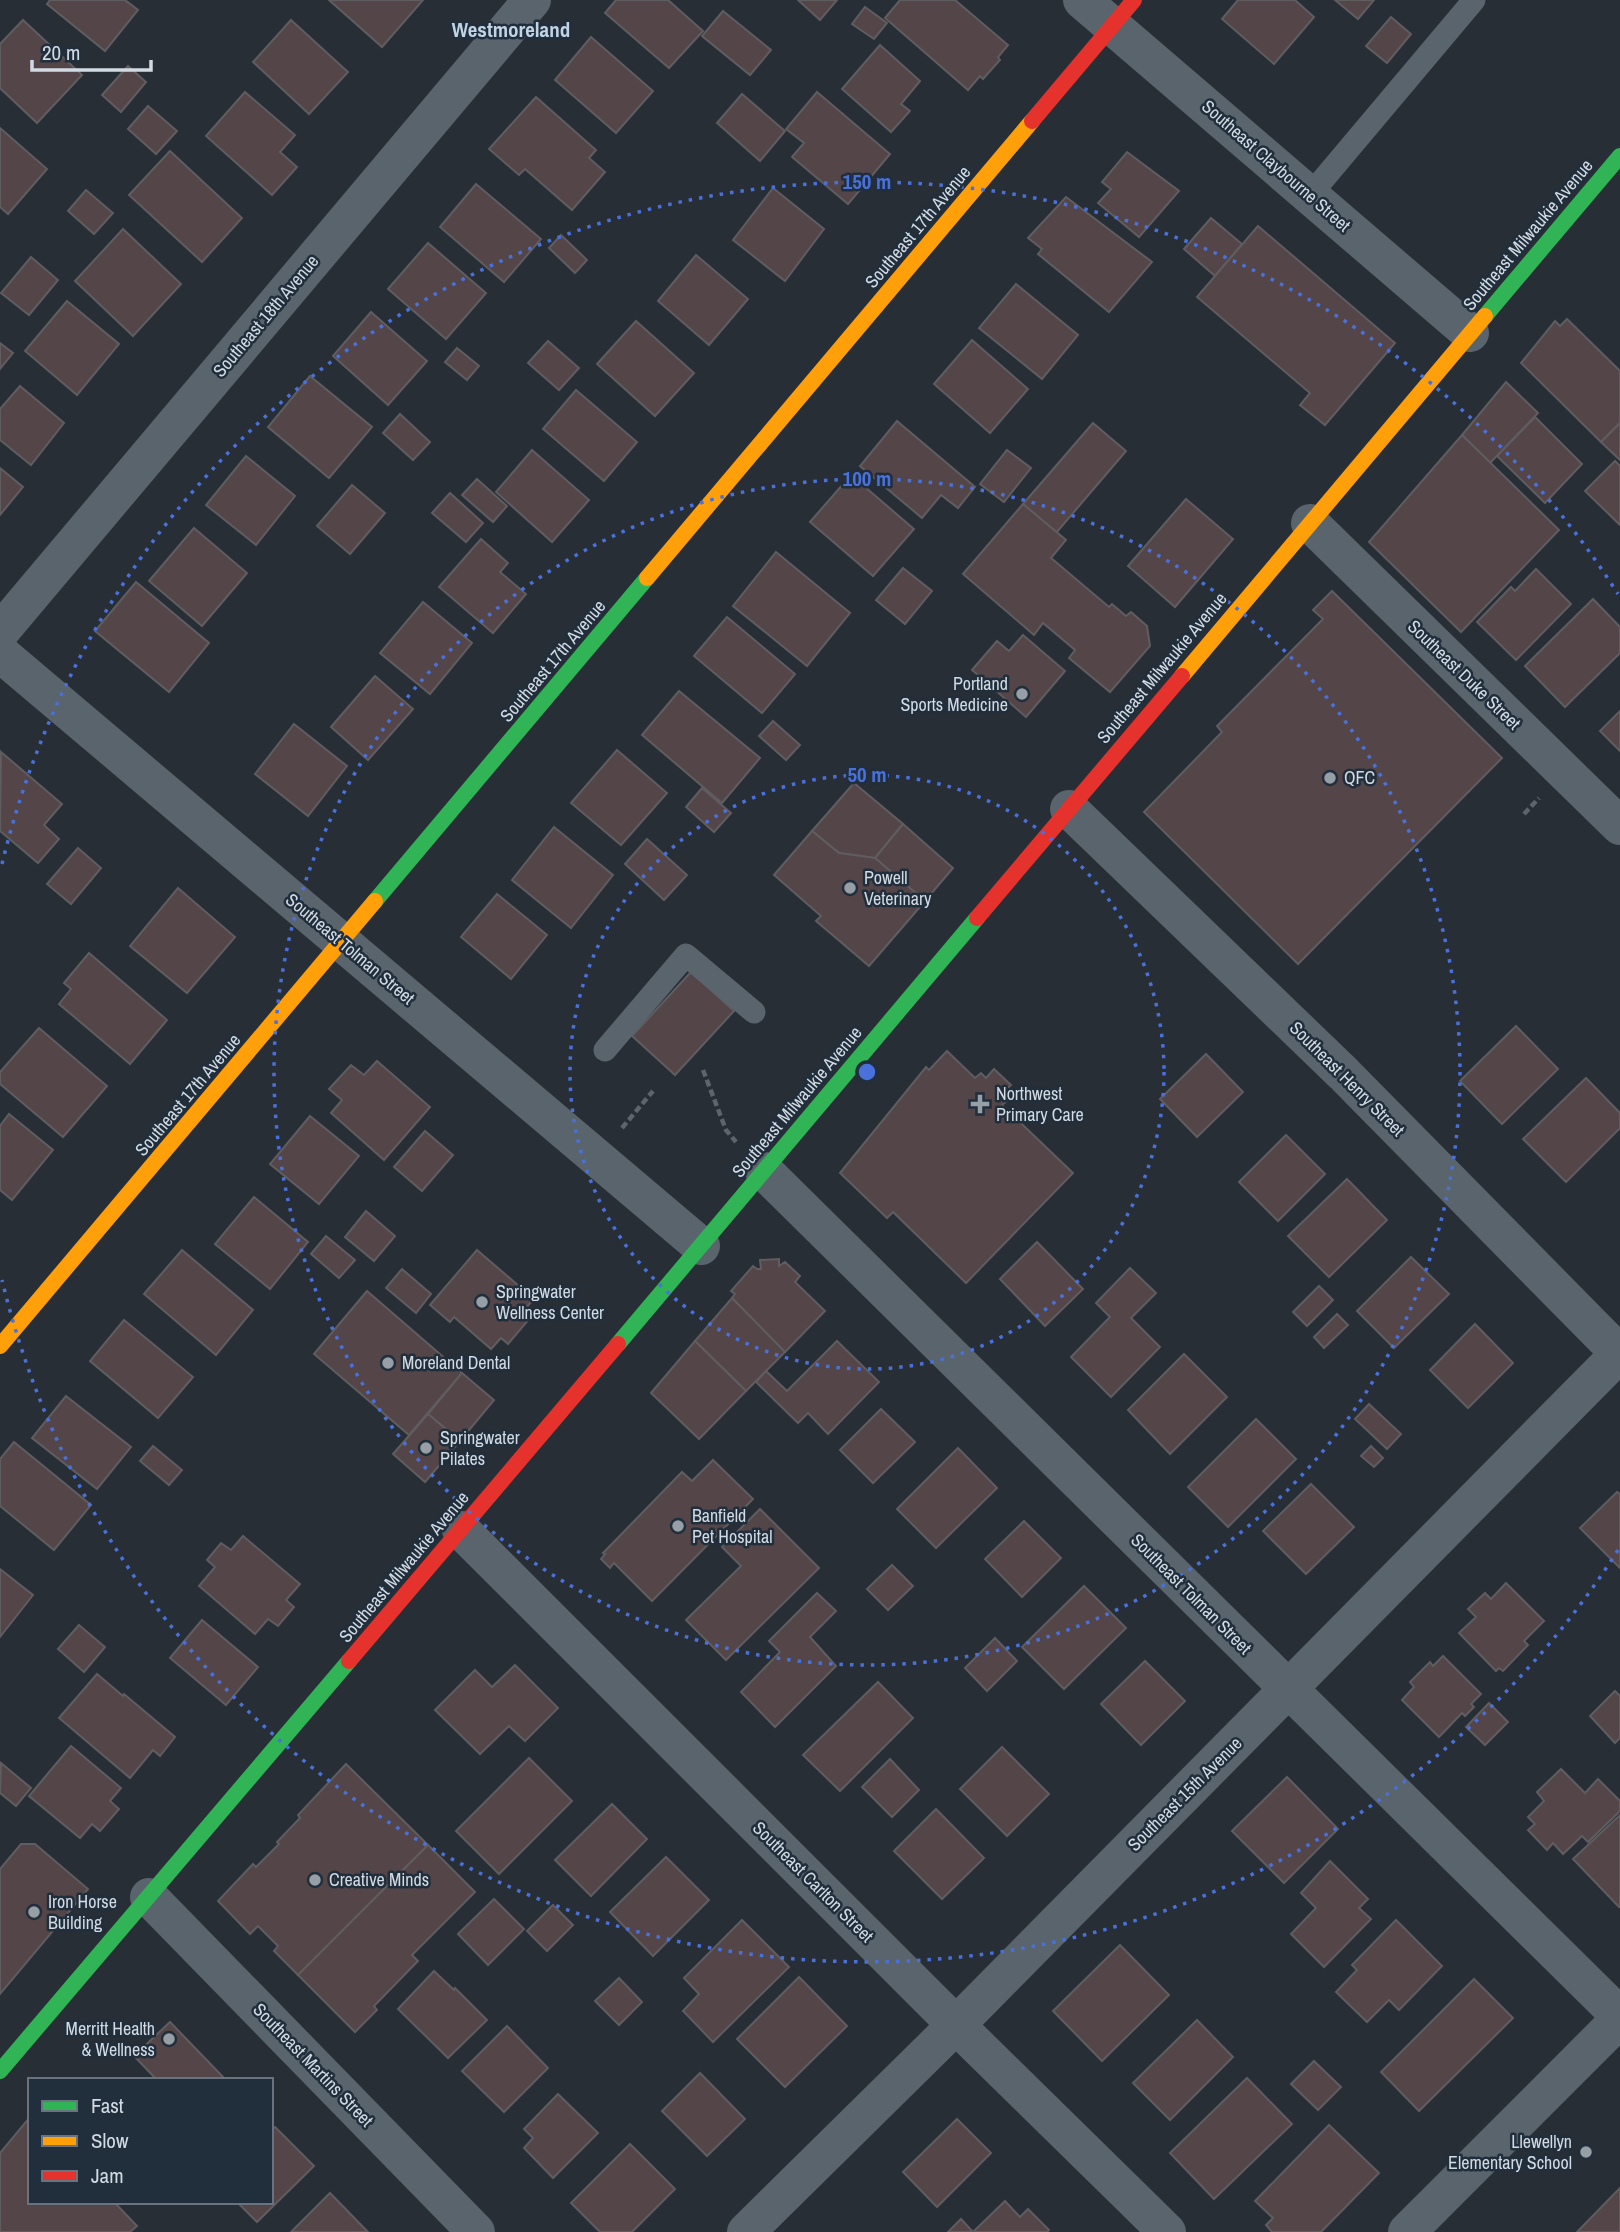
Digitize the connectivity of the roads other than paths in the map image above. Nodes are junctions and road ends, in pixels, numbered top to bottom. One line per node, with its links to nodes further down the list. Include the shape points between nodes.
1 (532, 0): 9 (street, Southeast 18th Avenue)
2 (1082, 0): 4 (street, Southeast Claybourne Street)
3 (1474, 0): 6 (lane)
4 (1123, 13): 6 (street, Southeast Claybourne Street); 13 (main road, Southeast 17th Avenue)
5 (1620, 156): 7 (main road, Southeast Milwaukie Avenue)
6 (1310, 195): 7 (street, Southeast Claybourne Street)
7 (1470, 333): 8 (main road, Southeast Milwaukie Avenue)
8 (1310, 523): 11 (main road, Southeast Milwaukie Avenue); 12 (street, Southeast Duke Street)
9 (0, 632)
10 (0, 653): 13 (street, Southeast Tolman Street)
11 (1069, 809): 16 (main road, Southeast Milwaukie Avenue); 19 (street, Southeast Henry Street, via 1344,1074)
12 (1620, 826)
13 (340, 941): 17 (street, Southeast Tolman Street); 18 (main road, Southeast 17th Avenue)
14 (754, 1012): 15 (lane, via 686,955)
15 (605, 1050)
16 (764, 1171): 17 (main road, Southeast Milwaukie Avenue); 21 (street, Southeast Tolman Street)
17 (701, 1245): 20 (main road, Southeast Milwaukie Avenue)
18 (0, 1346)
19 (1620, 1353): 21 (street, Southeast 15th Avenue)
20 (461, 1530): 22 (main road, Southeast Milwaukie Avenue); 24 (street, Southeast Carlton Street)
21 (1288, 1690): 23 (street, Southeast Tolman Street); 24 (street, Southeast 15th Avenue)
22 (149, 1897): 25 (main road, Southeast Milwaukie Avenue); 26 (street, Southeast Martins Street)
23 (1620, 2017): 29 (street)
24 (956, 2025): 27 (street, Southeast 15th Avenue); 28 (street, Southeast Carlton Street)
25 (0, 2071)
26 (476, 2232)
27 (746, 2232)
28 (1167, 2232)
29 (1407, 2232)

